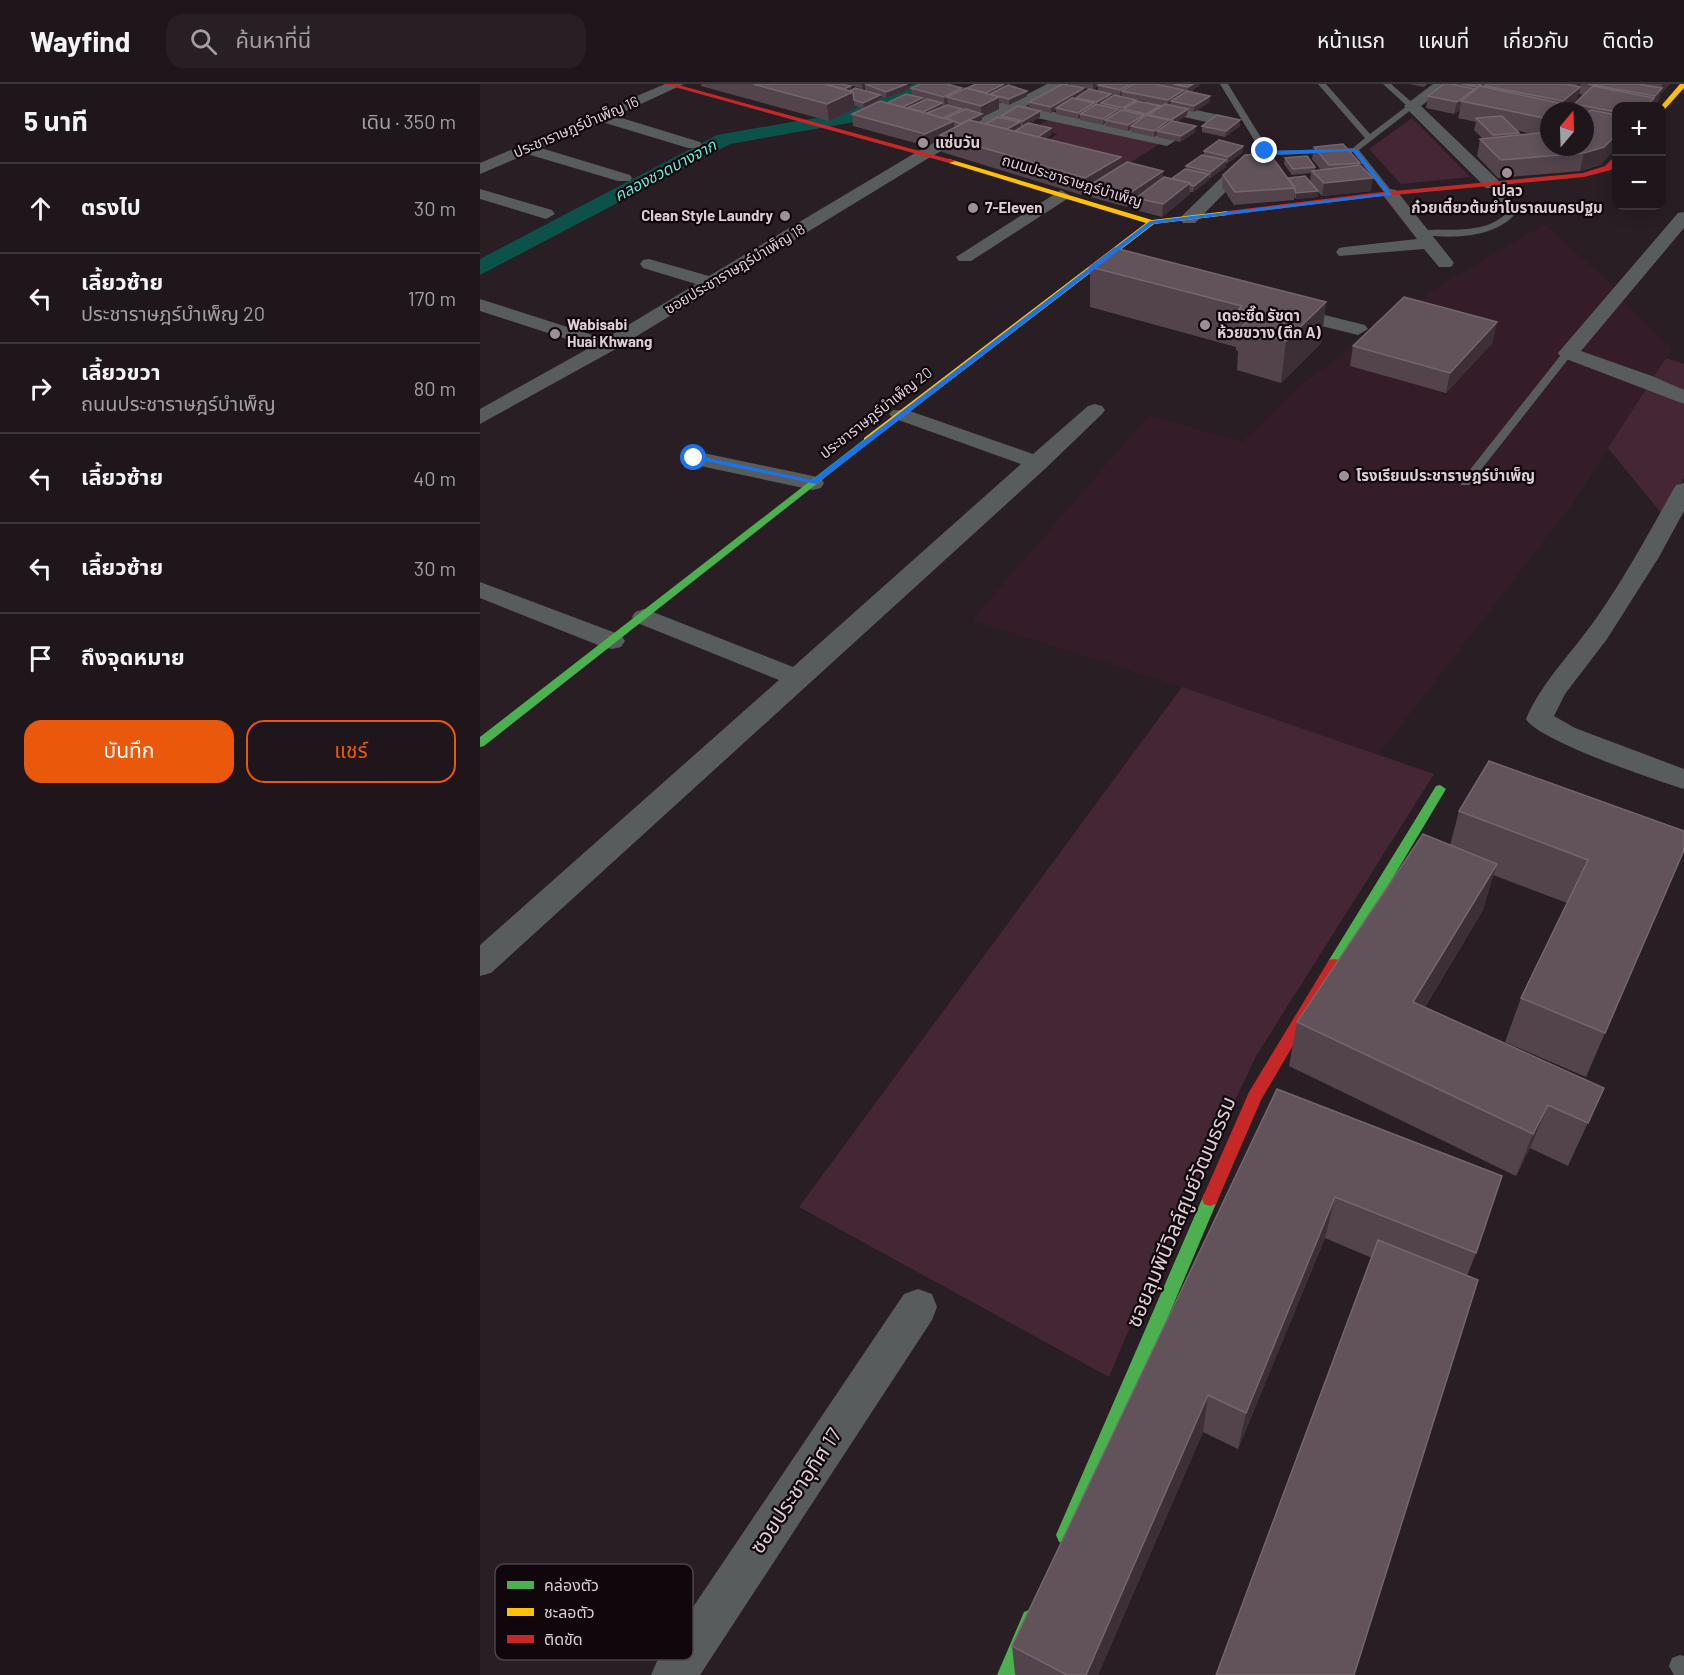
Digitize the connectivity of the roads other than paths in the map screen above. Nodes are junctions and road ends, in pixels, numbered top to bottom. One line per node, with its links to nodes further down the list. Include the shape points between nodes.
1 (672, 84): 14 (street, ประชาราษฎร์บำเพ็ญ 16); 24 (street, ถนนประชาราษฎร์บำเพ็ญ)
2 (1054, 84): 8 (street); 12 (street, ซอยประชาราษฎร์บำเพ็ญ 18)
3 (1224, 84): 23 (lane, via 1265,151)
4 (1322, 84): 19 (lane)
5 (1387, 84): 11 (lane)
6 (1443, 84): 11 (street)
7 (1684, 84): 13 (street)
8 (1078, 90)
9 (988, 102): 12 (street)
10 (1134, 102): 15 (street)
11 (1412, 106): 19 (lane); 29 (street)
12 (1009, 108): 17 (street, ซอยประชาราษฎร์บำเพ็ญ 18); 20 (street)
13 (1666, 111)
14 (601, 117): 21 (street); 22 (street, ประชาราษฎร์บำเพ็ญ 16)
15 (1224, 121)
16 (942, 127): 17 (street)
17 (962, 133): 18 (street); 24 (street, ซอยประชาราษฎร์บำเพ็ญ 18)
18 (985, 138)
19 (1369, 138): 23 (lane)
20 (1167, 141)
21 (694, 145)
22 (526, 149): 26 (street, ประชาราษฎร์บำเพ็ญ 16); 28 (street)
23 (1354, 150): 31 (lane)
24 (926, 153): 32 (street, ถนนประชาราษฎร์บำเพ็ญ); 44 (street, ซอยประชาราษฎร์บำเพ็ญ 18)
25 (1612, 164): 29 (street, ถนนประชาราษฎร์บำเพ็ญ, via 1584,175)
26 (480, 170)
27 (1237, 171): 35 (street)
28 (624, 178)
29 (1492, 184): 31 (street, ถนนประชาราษฎร์บำเพ็ญ); 37 (lane, via 1510,210 1501,224)
30 (480, 194): 33 (street)
31 (1390, 194): 35 (street, ถนนประชาราษฎร์บำเพ็ญ); 37 (street)
32 (1061, 195): 36 (street, ถนนประชาราษฎร์บำเพ็ญ); 39 (street)
33 (546, 214)
34 (1684, 218): 49 (street)
35 (1189, 219): 36 (street, ถนนประชาราษฎร์บำเพ็ญ)
36 (1152, 222): 40 (street, ประชาราษฎร์บำเพ็ญ 20)
37 (1429, 238): 38 (street); 41 (street)
38 (1345, 252)
39 (965, 257)
40 (1098, 263): 43 (street); 52 (street, ประชาราษฎร์บำเพ็ญ 20)
41 (1445, 263)
42 (649, 264): 44 (street)
43 (1121, 269)
44 (712, 283): 48 (street, ซอยประชาราษฎร์บำเพ็ญ 18)
45 (481, 306): 48 (street)
46 (1268, 306): 47 (street)
47 (1358, 329)
48 (608, 346): 53 (street, ซอยประชาราษฎร์บำเพ็ญ 18)
49 (1568, 353): 50 (street); 57 (lane)
50 (1684, 398)
51 (1095, 410): 55 (street)
52 (900, 414): 55 (street); 56 (street, ประชาราษฎร์บำเพ็ญ 20)
53 (480, 418)
54 (694, 458): 56 (street)
55 (1038, 462): 62 (street)
56 (813, 483): 60 (street, ประชาราษฎร์บำเพ็ญ 20)
57 (1465, 483)
58 (1684, 490): 64 (street, via 1606,623 1547,697 1539,719 1565,734)
59 (480, 589): 61 (street)
60 (644, 617): 61 (street, ประชาราษฎร์บำเพ็ญ 20); 62 (street)
61 (612, 641): 63 (street, ประชาราษฎร์บำเพ็ญ 20)
62 (797, 678): 66 (street)
63 (480, 743)
64 (1684, 778)
65 (1440, 789): 68 (street, ซอยลุมพินีวิลล์ศูนย์วัฒนธรรม, via 1254,1097)
66 (480, 964)
67 (918, 1307): 70 (street, ซอยประชาอุทิศ 17)
68 (1060, 1549)
69 (1038, 1602): 73 (street)
70 (693, 1646)
71 (684, 1660): 72 (street, ซอยประชาอุทิศ 17)
72 (674, 1675)
73 (1007, 1675)

